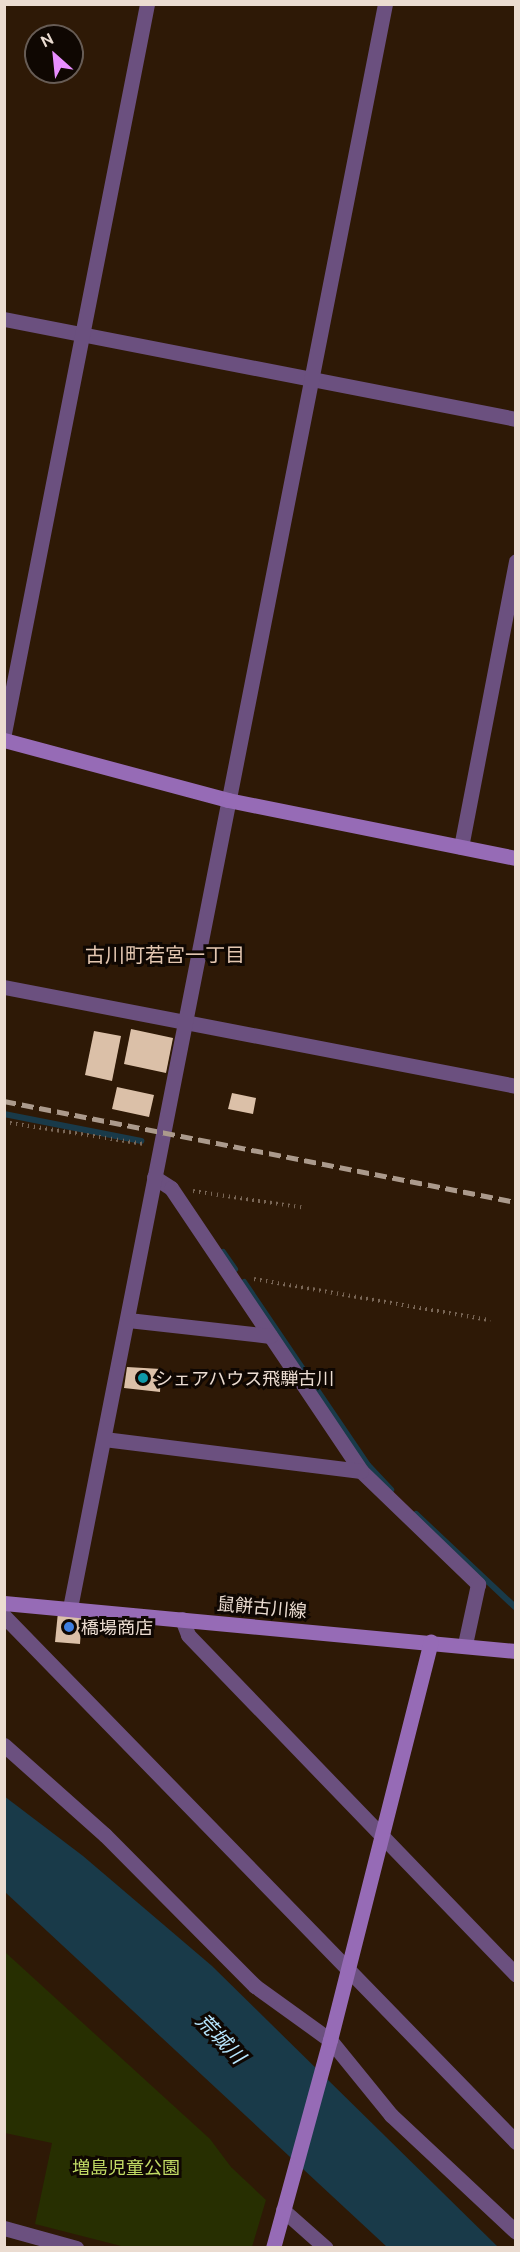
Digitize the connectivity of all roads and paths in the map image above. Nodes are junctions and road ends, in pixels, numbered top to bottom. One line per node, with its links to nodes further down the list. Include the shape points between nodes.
1 (147, 4): 4 (street)
2 (384, 4): 5 (street)
3 (4, 319): 4 (street)
4 (80, 334): 5 (street); 8 (street)
5 (311, 379): 6 (street); 10 (street)
6 (516, 419)
7 (516, 561): 11 (street)
8 (4, 733)
9 (4, 740): 10 (street)
10 (228, 800): 11 (street); 14 (street)
11 (461, 847): 12 (street)
12 (516, 858)
13 (4, 987): 14 (street)
14 (184, 1023): 15 (street); 17 (street)
15 (516, 1086)
16 (4, 1122): 17 (path)
17 (159, 1147): 18 (street)
18 (154, 1177): 19 (street); 22 (street)
19 (171, 1188): 20 (path); 21 (street)
20 (305, 1208)
21 (229, 1275): 23 (path); 24 (street)
22 (128, 1320): 24 (street); 25 (street)
23 (490, 1320)
24 (270, 1336): 26 (street)
25 (104, 1438): 26 (street); 28 (street)
26 (361, 1471): 32 (street, via 478,1584)
27 (4, 1603): 28 (street, 鼠餅古川線)
28 (70, 1608): 30 (street, 鼠餅古川線)
29 (4, 1616): 36 (street)
30 (182, 1619): 31 (street, 鼠餅古川線); 35 (street, via 188,1635)
31 (431, 1642): 32 (street, 鼠餅古川線); 35 (street)
32 (465, 1644): 33 (street, 鼠餅古川線)
33 (516, 1651)
34 (4, 1745): 38 (street, via 105,1835 255,1986)
35 (382, 1837): 36 (street); 37 (street)
36 (346, 1968): 38 (street); 39 (street)
37 (516, 1975)
38 (328, 2046): 40 (street); 42 (street, via 391,2115)
39 (516, 2142)
40 (283, 2210): 44 (street); 45 (street)
41 (4, 2228): 43 (street)
42 (516, 2232)
43 (76, 2247)
44 (273, 2247)
45 (326, 2247)

